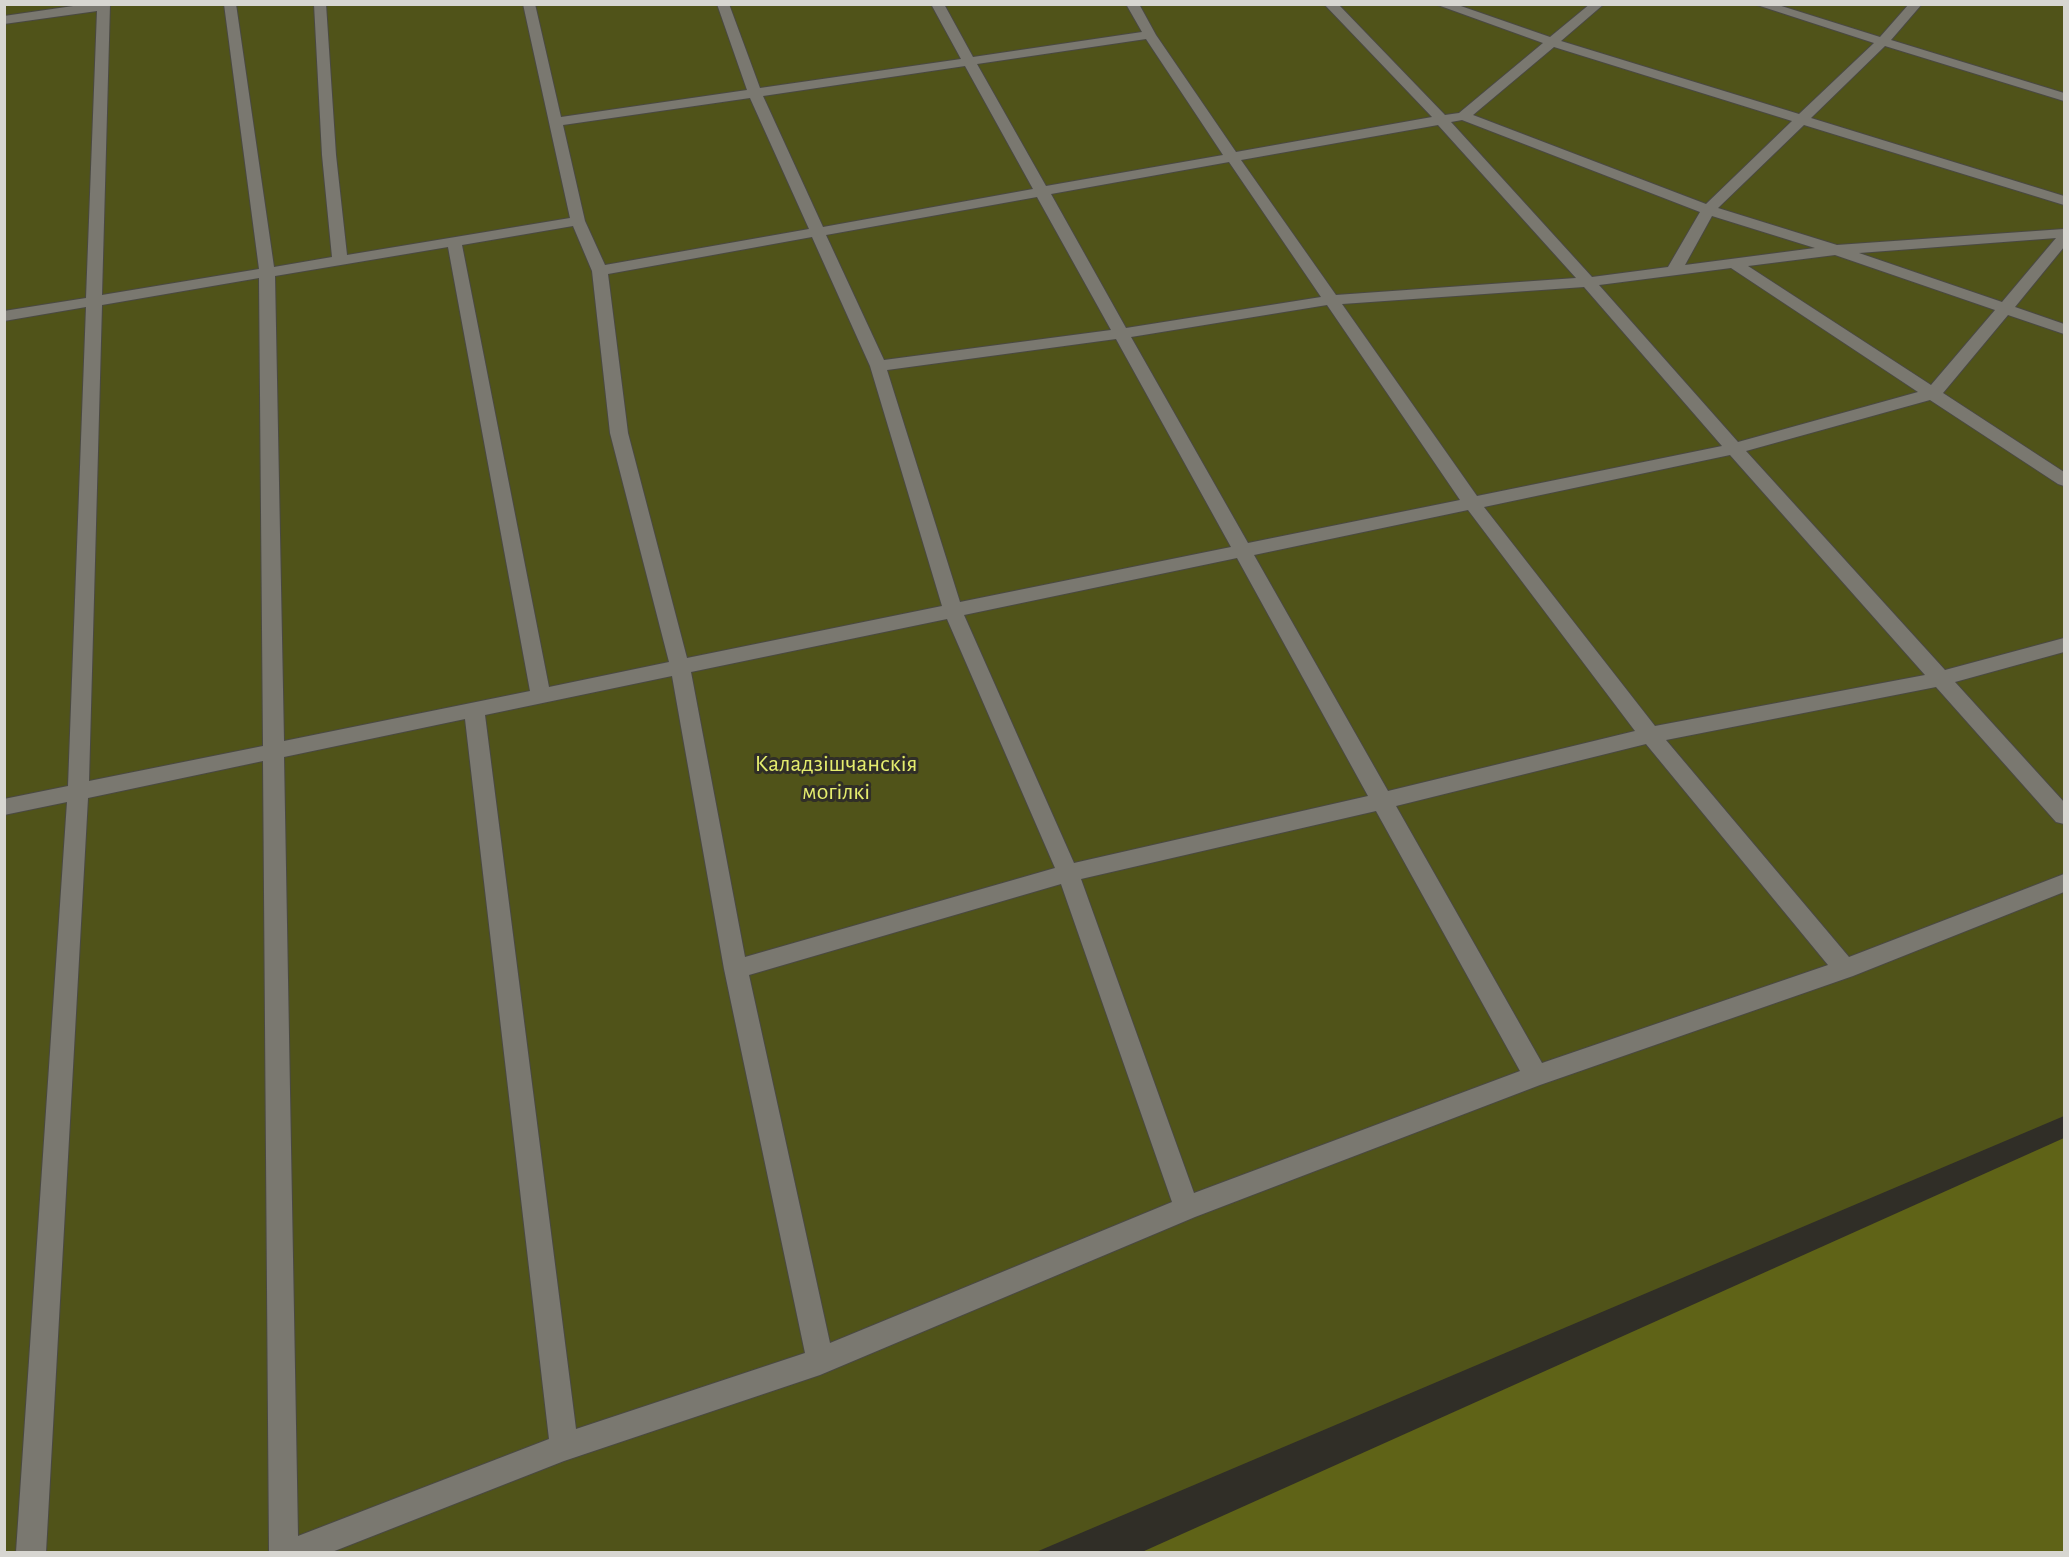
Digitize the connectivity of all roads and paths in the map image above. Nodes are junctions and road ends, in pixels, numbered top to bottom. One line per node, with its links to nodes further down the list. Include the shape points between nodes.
1 (230, 4): 38 (lane)
2 (320, 4): 34 (lane)
3 (723, 4): 18 (lane)
4 (938, 4): 17 (lane)
5 (1132, 4): 14 (lane)
6 (1330, 4): 21 (lane)
7 (1441, 4): 15 (lane)
8 (1598, 4): 15 (lane)
9 (1760, 4): 16 (lane)
10 (1916, 4): 16 (lane)
11 (104, 5): 13 (lane); 41 (lane)
12 (533, 6): 23 (lane)
13 (4, 20)
14 (1150, 35): 17 (lane); 24 (lane)
15 (1551, 42): 20 (lane); 22 (lane)
16 (1882, 42): 19 (lane); 22 (lane)
17 (969, 62): 18 (lane); 25 (lane)
18 (755, 93): 23 (lane); 29 (lane)
19 (2064, 97)
20 (1462, 116): 21 (lane); 27 (lane)
21 (1441, 119): 24 (lane); 39 (lane)
22 (1803, 119): 26 (lane); 27 (lane)
23 (557, 122): 28 (lane)
24 (1232, 157): 25 (lane); 40 (lane)
25 (1042, 191): 29 (lane); 45 (lane)
26 (2064, 201)
27 (1708, 210): 33 (lane); 36 (lane)
28 (578, 221): 32 (lane); 37 (lane)
29 (819, 231): 37 (lane); 46 (lane)
30 (2064, 233): 33 (lane)
31 (2064, 238): 42 (lane)
32 (454, 241): 34 (lane); 56 (lane)
33 (1836, 250): 35 (lane); 42 (lane)
34 (340, 260): 38 (lane)
35 (1735, 264): 36 (lane); 47 (lane)
36 (1674, 270): 39 (lane)
37 (600, 271): 54 (lane, via 619,433)
38 (267, 272): 41 (lane); 59 (lane)
39 (1588, 282): 40 (lane); 48 (lane)
40 (1331, 300): 45 (lane); 50 (lane)
41 (93, 301): 43 (lane); 60 (lane)
42 (2007, 309): 44 (lane); 47 (lane)
43 (4, 316)
44 (2064, 329)
45 (1121, 334): 46 (lane); 51 (lane)
46 (878, 366): 52 (lane)
47 (1934, 393): 48 (lane); 49 (lane)
48 (1734, 449): 50 (lane); 55 (lane)
49 (2064, 480)
50 (1472, 503): 51 (lane); 58 (lane)
51 (1243, 551): 52 (lane); 61 (lane)
52 (953, 611): 54 (lane); 64 (lane)
53 (2064, 645): 55 (lane)
54 (680, 668): 56 (lane); 66 (lane)
55 (1940, 679): 58 (lane); 63 (lane)
56 (541, 696): 57 (lane)
57 (474, 710): 59 (lane); 71 (lane)
58 (1650, 735): 61 (lane); 67 (lane)
59 (274, 752): 60 (lane); 73 (lane)
60 (78, 792): 62 (lane); 72 (lane)
61 (1382, 801): 64 (lane); 68 (lane)
62 (4, 807)
63 (2064, 816)
64 (1068, 873): 66 (lane); 69 (lane)
65 (2064, 883): 67 (lane)
66 (736, 969): 70 (lane)
67 (1845, 969): 68 (lane)
68 (1536, 1076): 69 (lane)
69 (1187, 1208): 70 (lane)
70 (820, 1361): 71 (lane)
71 (564, 1447): 74 (lane)
72 (31, 1552)
73 (284, 1552)
74 (296, 1552)

